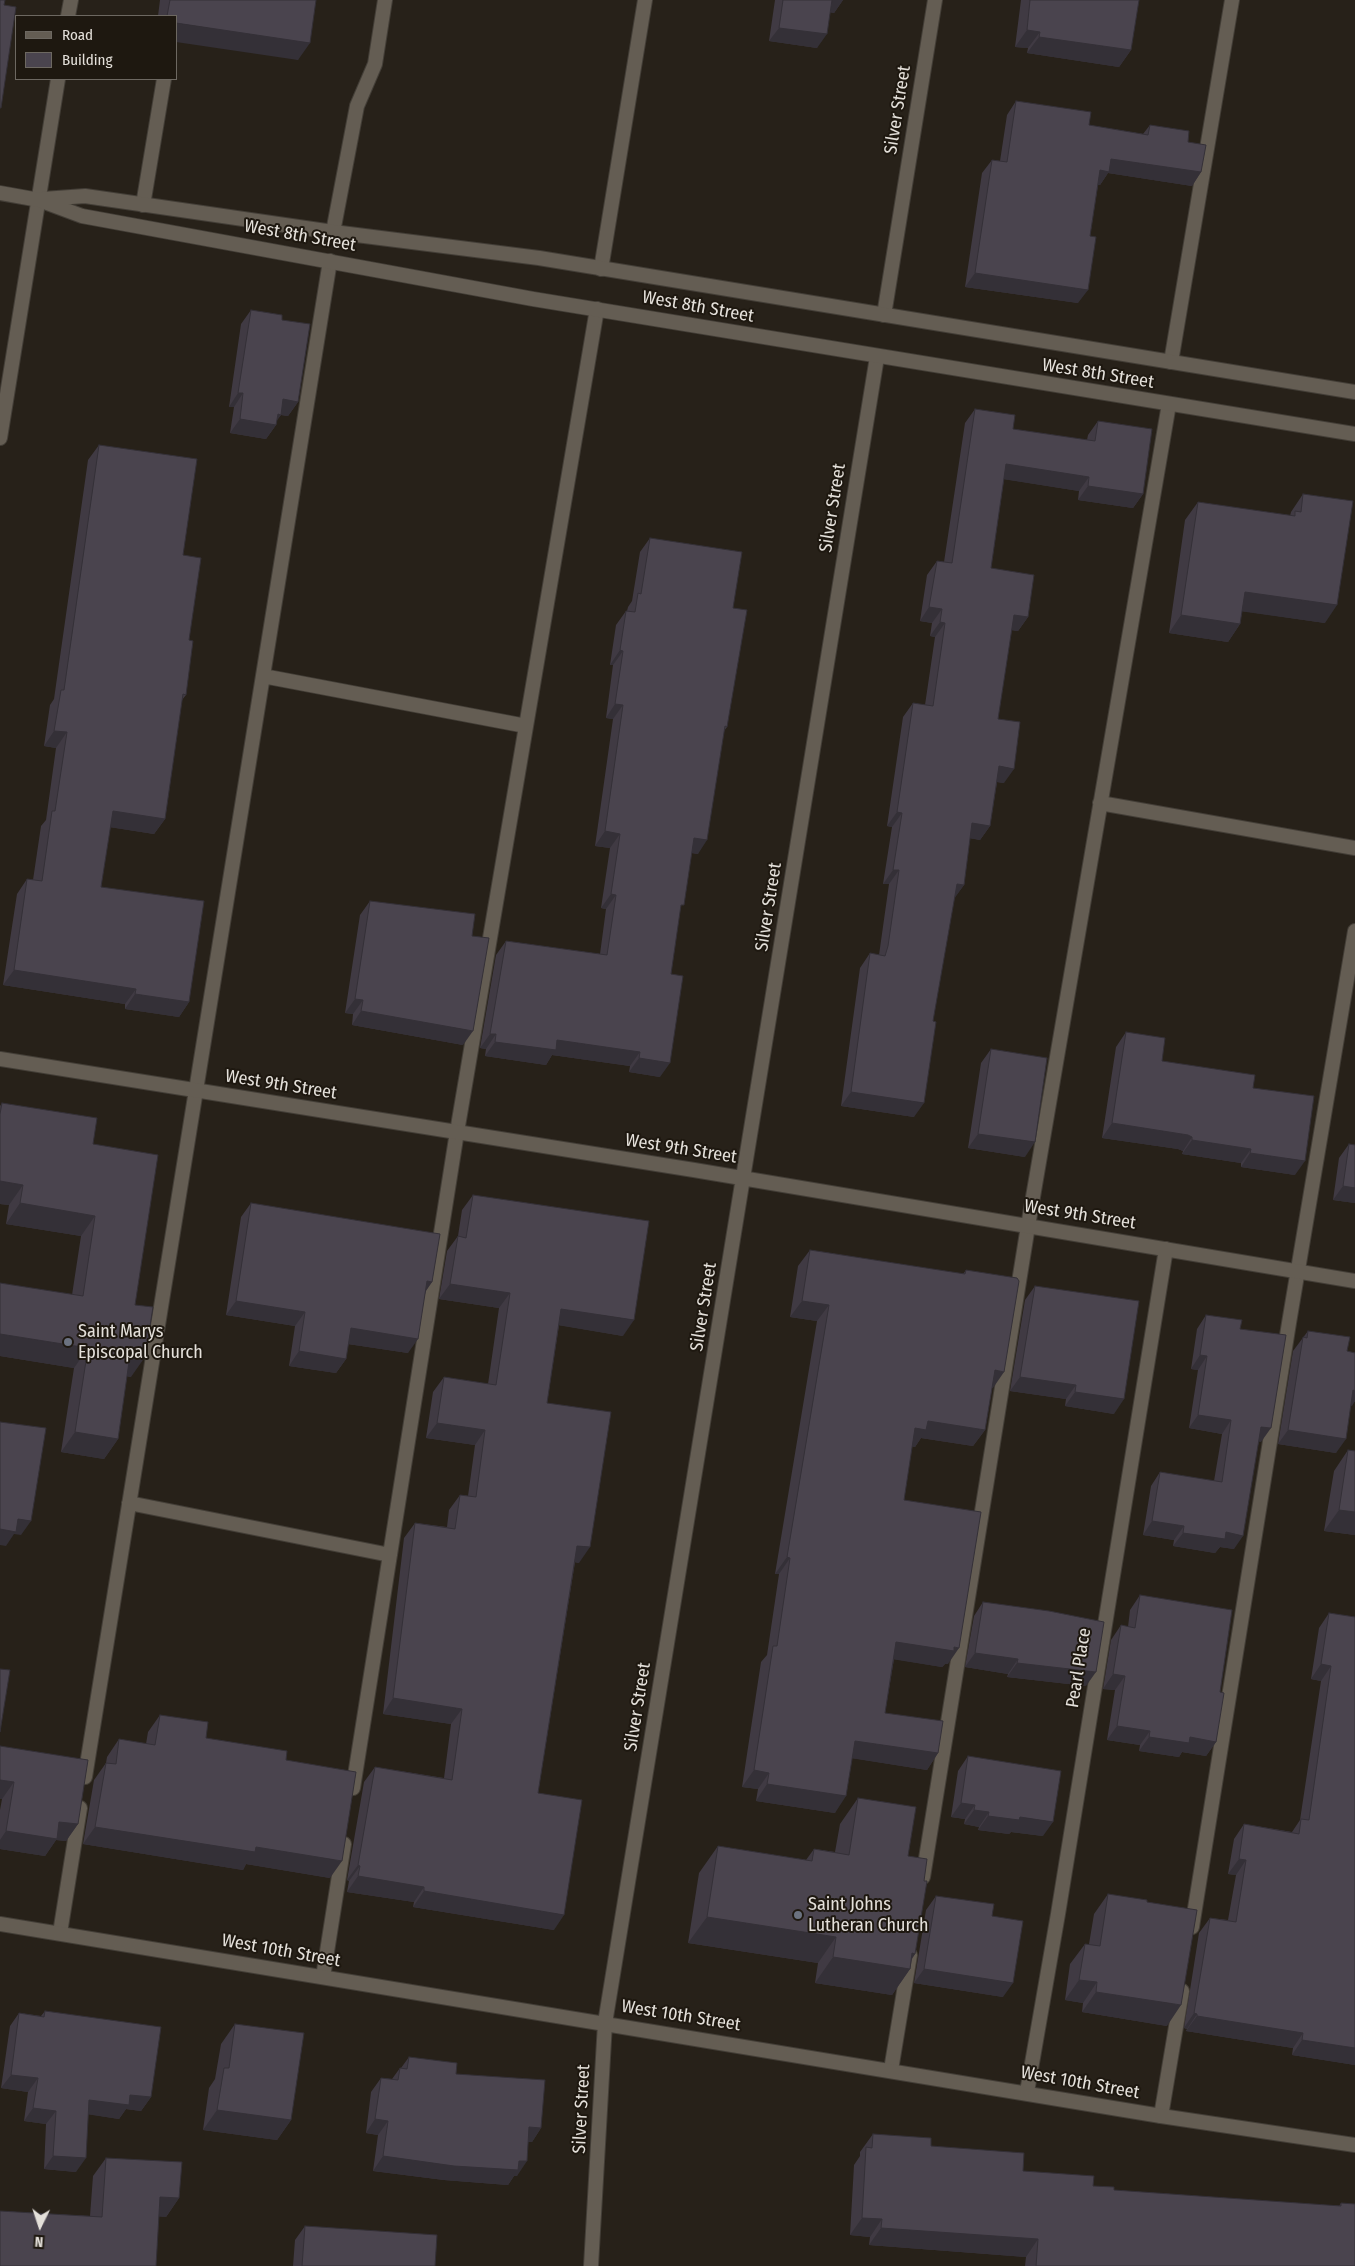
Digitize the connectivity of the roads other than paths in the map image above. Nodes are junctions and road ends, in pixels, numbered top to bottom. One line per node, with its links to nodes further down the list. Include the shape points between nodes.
1 (71, 0): 6 (street)
2 (385, 0): 12 (street, via 375,64 357,106)
3 (645, 0): 14 (street)
4 (936, 0): 16 (street, Silver Street)
5 (1232, 0): 18 (street)
6 (68, 15)
7 (58, 80): 10 (street)
8 (164, 80): 11 (street)
9 (0, 193): 10 (street, West 8th Street)
10 (40, 200): 11 (street, West 8th Street, via 85,196); 13 (street, West 8th Street, via 82,216); 22 (street)
11 (143, 205): 12 (street, West 8th Street)
12 (333, 232): 14 (street, West 8th Street)
13 (330, 261): 15 (street, West 8th Street); 23 (street)
14 (601, 268): 16 (street, West 8th Street)
15 (597, 310): 17 (street, West 8th Street); 24 (street)
16 (884, 315): 18 (street, West 8th Street)
17 (877, 357): 20 (street, West 8th Street); 31 (street, Silver Street)
18 (1171, 362): 19 (street, West 8th Street)
19 (1355, 392)
20 (1169, 404): 21 (street, West 8th Street); 25 (street)
21 (1355, 434)
22 (0, 438)
23 (263, 676): 24 (street); 29 (street)
24 (526, 726): 30 (street)
25 (1100, 803): 26 (street); 32 (street)
26 (1355, 848)
27 (1355, 931): 34 (street)
28 (0, 1059): 29 (street, West 9th Street)
29 (195, 1090): 30 (street, West 9th Street); 36 (street)
30 (457, 1132): 31 (street, West 9th Street); 37 (street)
31 (744, 1179): 32 (street, West 9th Street); 47 (street, Silver Street)
32 (1028, 1226): 33 (street, West 9th Street); 40 (street)
33 (1166, 1249): 34 (street, West 9th Street); 49 (street, Pearl Place)
34 (1297, 1271): 35 (street, West 9th Street); 44 (street)
35 (1355, 1281)
36 (129, 1503): 37 (street); 42 (street)
37 (390, 1554): 38 (street)
38 (350, 1806)
39 (346, 1826): 46 (street)
40 (921, 1889)
41 (0, 1924): 42 (street, West 10th Street)
42 (60, 1933): 46 (street, West 10th Street)
43 (913, 1938): 48 (street)
44 (1189, 1943)
45 (1184, 1972): 50 (street)
46 (323, 1977): 47 (street, West 10th Street)
47 (605, 2023): 48 (street, West 10th Street); 52 (street, Silver Street)
48 (891, 2070): 49 (street, West 10th Street)
49 (1027, 2092): 50 (street, West 10th Street)
50 (1161, 2116): 51 (street, West 10th Street)
51 (1355, 2145)
52 (591, 2266)

